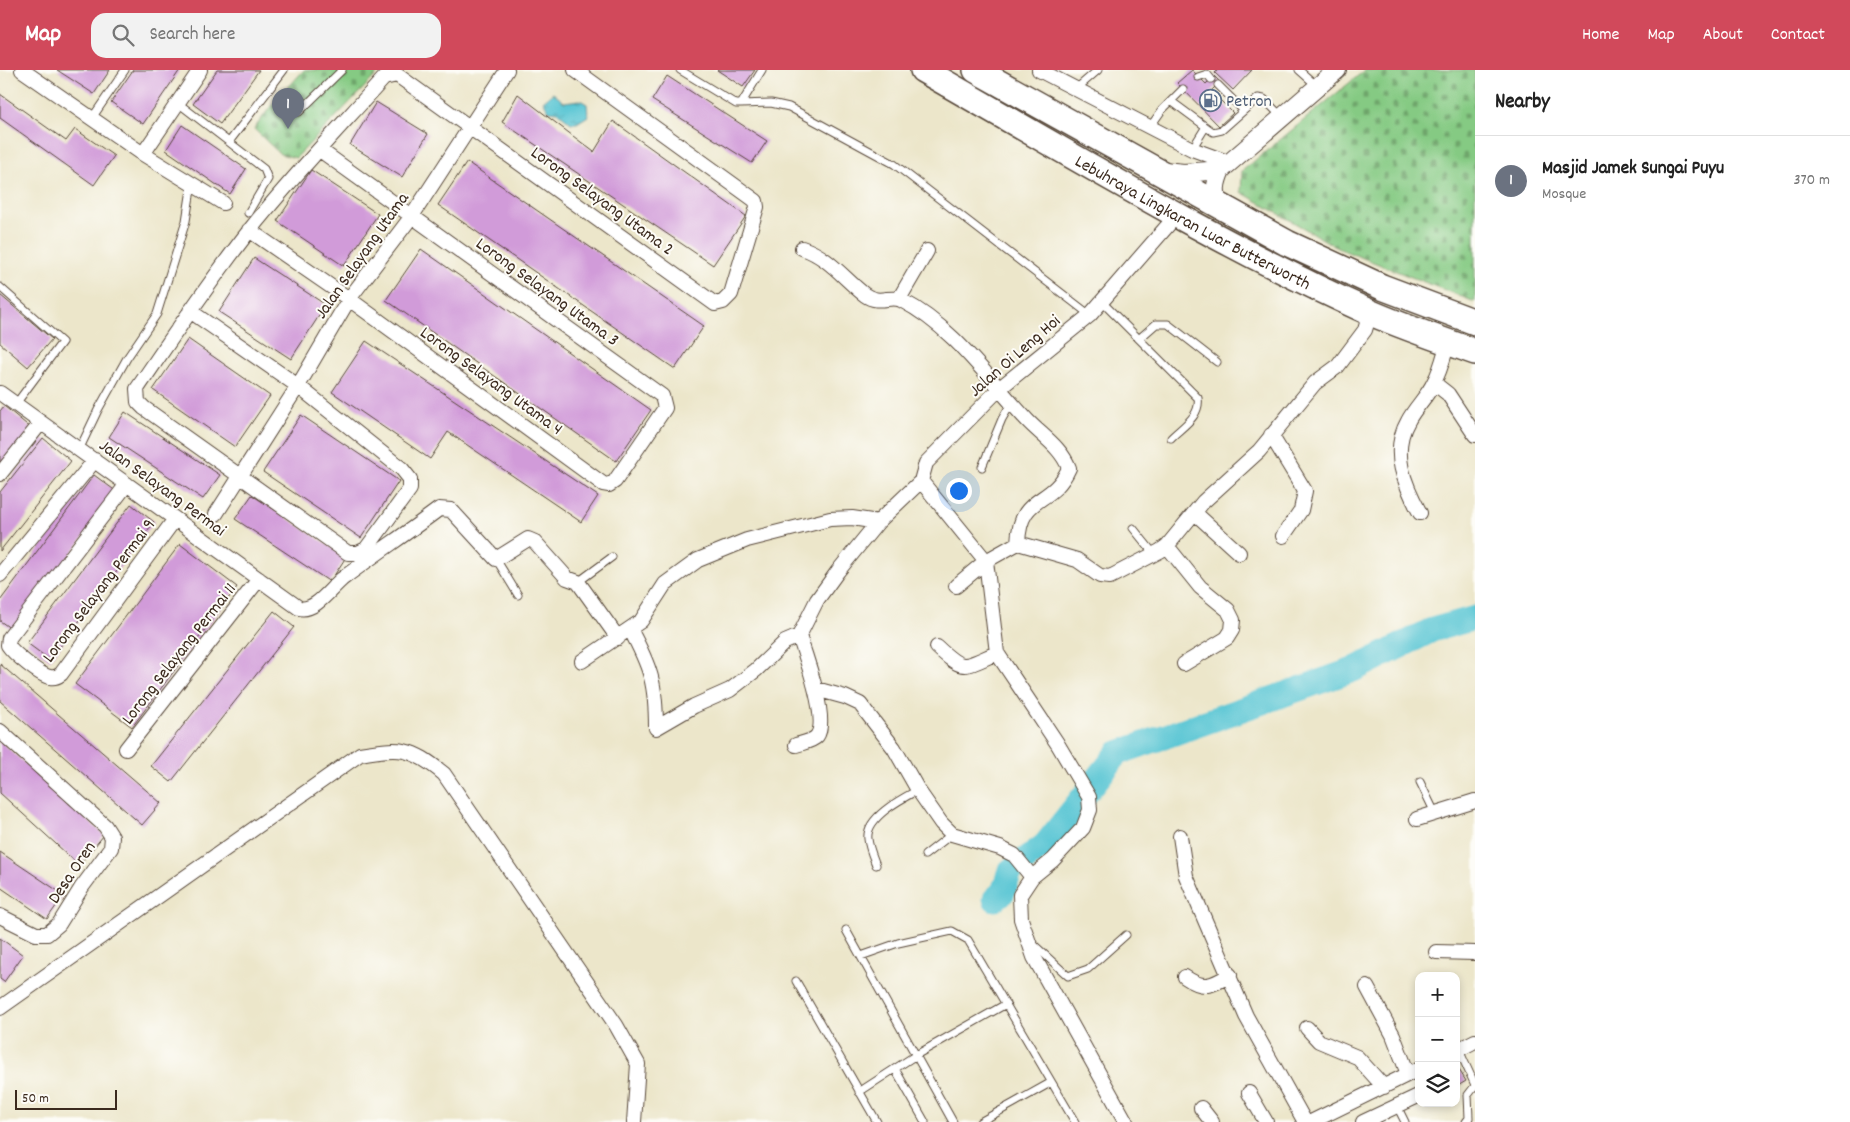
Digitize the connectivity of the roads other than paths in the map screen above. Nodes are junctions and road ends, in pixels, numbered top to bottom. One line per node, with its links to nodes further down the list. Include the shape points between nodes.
1 (22, 70): 27 (street)
2 (125, 70): 27 (lane)
3 (200, 70): 23 (street)
4 (284, 70): 32 (lane)
5 (342, 70): 26 (lane)
6 (507, 70): 30 (street, Jalan Selayang Utama)
7 (574, 70): 30 (street, Lorong Selayang Utama 2, via 756,201 758,206 730,294 722,302 715,304)
8 (680, 70): 24 (lane, via 723,98)
9 (762, 70): 24 (lane)
10 (923, 70): 43 (highway, Lebuhraya Lingkaran Luar Butterworth)
11 (976, 70): 37 (highway, Lebuhraya Lingkaran Luar Butterworth)
12 (1038, 70): 20 (street)
13 (1098, 70): 20 (lane)
14 (1299, 70): 19 (lane)
15 (1337, 70): 19 (street)
16 (1198, 77): 17 (lane, via 1207,74)
17 (1211, 79)
18 (1218, 85): 25 (lane)
19 (1317, 86): 28 (street)
20 (1076, 89): 29 (street)
21 (1183, 89): 22 (lane)
22 (1172, 101): 29 (lane); 31 (lane)
23 (178, 103): 32 (lane); 35 (street)
24 (741, 104): 53 (lane, via 772,103 789,107 894,164)
25 (1243, 110): 28 (lane, via 1258,98 1264,99); 31 (lane, via 1222,130 1213,132)
26 (299, 112)
27 (92, 118): 35 (street)
28 (1282, 118): 36 (street)
29 (1150, 126): 33 (street)
30 (469, 127): 34 (street, Lorong Selayang Utama 2, via 397,74 384,78); 42 (street, Jalan Selayang Utama)
31 (1205, 128): 33 (lane)
32 (229, 142): 41 (lane, via 268,174)
33 (1192, 149): 36 (street)
34 (320, 150): 42 (street, Lorong Selayang Utama 3); 44 (street)
35 (143, 154): 38 (street)
36 (1225, 167): 37 (street, via 1184,173); 40 (street, via 1216,182)
37 (1156, 170): 40 (highway, Lebuhraya Lingkaran Luar Butterworth)
38 (192, 182): 39 (street); 69 (lane, via 186,221 157,314 127,358)
39 (223, 203)
40 (1219, 205): 54 (highway, Lebuhraya Lingkaran Luar Butterworth, via 1287,243 1382,287)
41 (248, 213)
42 (412, 216): 48 (street, Jalan Selayang Utama); 74 (street, Lorong Selayang Utama 3, via 662,396 665,408)
43 (1176, 216): 50 (street, Jalan Oi Leng Hoi); 52 (highway, Lebuhraya Lingkaran Luar Butterworth)
44 (249, 230): 48 (street); 51 (street)
45 (802, 248): 49 (street, via 822,256 875,300)
46 (927, 251): 49 (street)
47 (0, 287): 64 (lane, via 62,342)
48 (349, 299): 60 (street, Jalan Selayang Utama); 74 (street, Lorong Selayang Utama 4, via 603,484)
49 (899, 299): 61 (street, via 956,339)
50 (1102, 302): 53 (street, Jalan Oi Leng Hoi); 55 (lane)
51 (190, 312): 60 (street); 73 (street, via 137,389 138,402)
52 (1370, 313): 56 (highway, Lebuhraya Lingkaran Luar Butterworth); 66 (street, via 1354,347 1338,366 1316,383)
53 (1090, 315): 61 (street, Jalan Oi Leng Hoi)
54 (1475, 322)
55 (1140, 338): 58 (lane, via 1156,324 1168,324); 68 (lane, via 1198,398 1199,406 1194,416)
56 (1448, 342): 57 (highway, Lebuhraya Lingkaran Luar Butterworth); 59 (street)
57 (1475, 352)
58 (1217, 362)
59 (1434, 383): 67 (street, via 1448,394); 78 (street, via 1407,422 1402,438 1400,468)
60 (298, 386): 73 (street, Jalan Selayang Utama); 73 (street, via 402,469 410,479 410,488 366,549 348,553)
61 (1000, 388): 63 (street); 75 (street, Jalan Oi Leng Hoi, via 926,463)
62 (0, 395): 64 (street, Jalan Selayang Permai)
63 (1012, 402): 71 (lane); 84 (street, via 1064,455 1070,468 1063,483 1023,514 1018,527)
64 (15, 405): 65 (street, Jalan Selayang Permai)
65 (40, 424): 69 (street, Jalan Selayang Permai); 72 (street)
66 (1271, 435): 77 (street, via 1259,451); 83 (street, via 1305,491 1302,510)
67 (1475, 435)
68 (1171, 438)
69 (79, 450): 70 (street, Jalan Selayang Permai)
70 (95, 460): 76 (street, Jalan Selayang Permai); 91 (street)
71 (982, 467)
72 (0, 474)
73 (240, 475): 79 (street, Jalan Selayang Utama)
74 (615, 481)
75 (921, 481): 81 (street, Jalan Oi Leng Hoi); 90 (street)
76 (127, 484): 80 (street, Jalan Selayang Permai); 80 (street, Lorong Selayang Permai 9, via 9,638 8,645 12,651 48,677 56,678 61,674)
77 (1194, 513): 85 (street); 86 (street)
78 (1420, 513)
79 (216, 514)
80 (174, 519): 92 (street, Jalan Selayang Permai)
81 (878, 522): 96 (street, via 830,519 747,540 698,560 665,584 641,621); 97 (street, Jalan Oi Leng Hoi, via 817,600)
82 (1132, 528): 87 (lane)
83 (1284, 536)
84 (1018, 543): 87 (street, via 1077,560 1100,576 1110,577); 90 (street)
85 (1167, 546): 87 (street); 102 (street, via 1200,587 1228,610 1233,620 1232,630 1226,638)
86 (1239, 553)
87 (1154, 554)
88 (612, 556): 93 (lane)
89 (496, 559): 92 (street, Jalan Selayang Permai, via 451,510 439,509 305,609); 93 (street, via 528,539 532,540 567,578); 95 (lane)
90 (986, 561): 94 (street); 100 (street)
91 (0, 575)
92 (259, 579): 106 (street, Lorong Selayang Permai 11)
93 (578, 582): 98 (street)
94 (956, 586)
95 (518, 595)
96 (630, 629): 97 (street, via 649,667 656,693 656,728 730,690 785,642); 98 (street)
97 (799, 636): 103 (street)
98 (618, 638): 101 (street)
99 (937, 647): 100 (street, via 956,665 964,666)
100 (997, 653): 116 (street, via 1058,743 1089,798 1090,810 1083,828 1053,860)
101 (582, 661)
102 (1184, 664)
103 (816, 689): 105 (street, via 820,730 814,739); 108 (street, via 860,704 894,748)
104 (0, 731): 117 (street, Desa Oren, via 105,826 112,837 111,848 59,924 47,934 36,934)
105 (796, 745)
106 (126, 750)
107 (1420, 782): 110 (lane)
108 (918, 790): 112 (street); 115 (lane, via 892,803 872,823 867,837)
109 (1475, 801): 110 (street)
110 (1435, 813): 111 (street)
111 (1417, 819)
112 (952, 834): 114 (lane); 116 (street, via 1014,855)
113 (1180, 836): 124 (street, via 1186,876)
114 (925, 856)
115 (876, 865)
116 (1030, 875): 119 (street, via 1020,895)
117 (0, 916)
118 (846, 930): 123 (lane)
119 (1025, 936): 120 (lane, via 1068,976 1088,969); 151 (street)
120 (1126, 936)
121 (1436, 952): 122 (street)
122 (1475, 953)
123 (860, 956): 128 (lane, via 898,942 952,931 968,940); 134 (lane)
124 (1230, 975): 125 (street, via 1212,986 1195,984); 154 (street, via 1246,1016)
125 (1185, 977)
126 (796, 981): 140 (lane)
127 (1367, 987): 136 (street)
128 (1006, 1004): 134 (lane); 137 (lane)
129 (0, 1008): 145 (street, via 360,754 394,748 422,756 444,774 616,1025 638,1064)
130 (1307, 1028): 139 (street, via 1319,1041 1357,1057)
131 (1475, 1041): 132 (street)
132 (1460, 1049)
133 (1460, 1054): 138 (lane)
134 (916, 1056): 135 (lane); 148 (lane)
135 (895, 1069): 140 (lane); 147 (lane)
136 (1413, 1072): 139 (street)
137 (1050, 1082): 149 (lane); 150 (lane)
138 (1475, 1085): 158 (lane, via 1468,1095 1469,1118)
139 (1384, 1087): 155 (street)
140 (859, 1092): 146 (lane)
141 (1248, 1092): 153 (street)
142 (1415, 1097): 143 (street)
143 (1397, 1106): 156 (street); 157 (lane)
144 (1201, 1108): 152 (street)
145 (634, 1122)
146 (877, 1122)
147 (925, 1122)
148 (953, 1122)
149 (980, 1122)
150 (1074, 1122)
151 (1126, 1122)
152 (1212, 1122)
153 (1266, 1122)
154 (1305, 1122)
155 (1311, 1122)
156 (1364, 1122)
157 (1405, 1122)
158 (1466, 1122)

